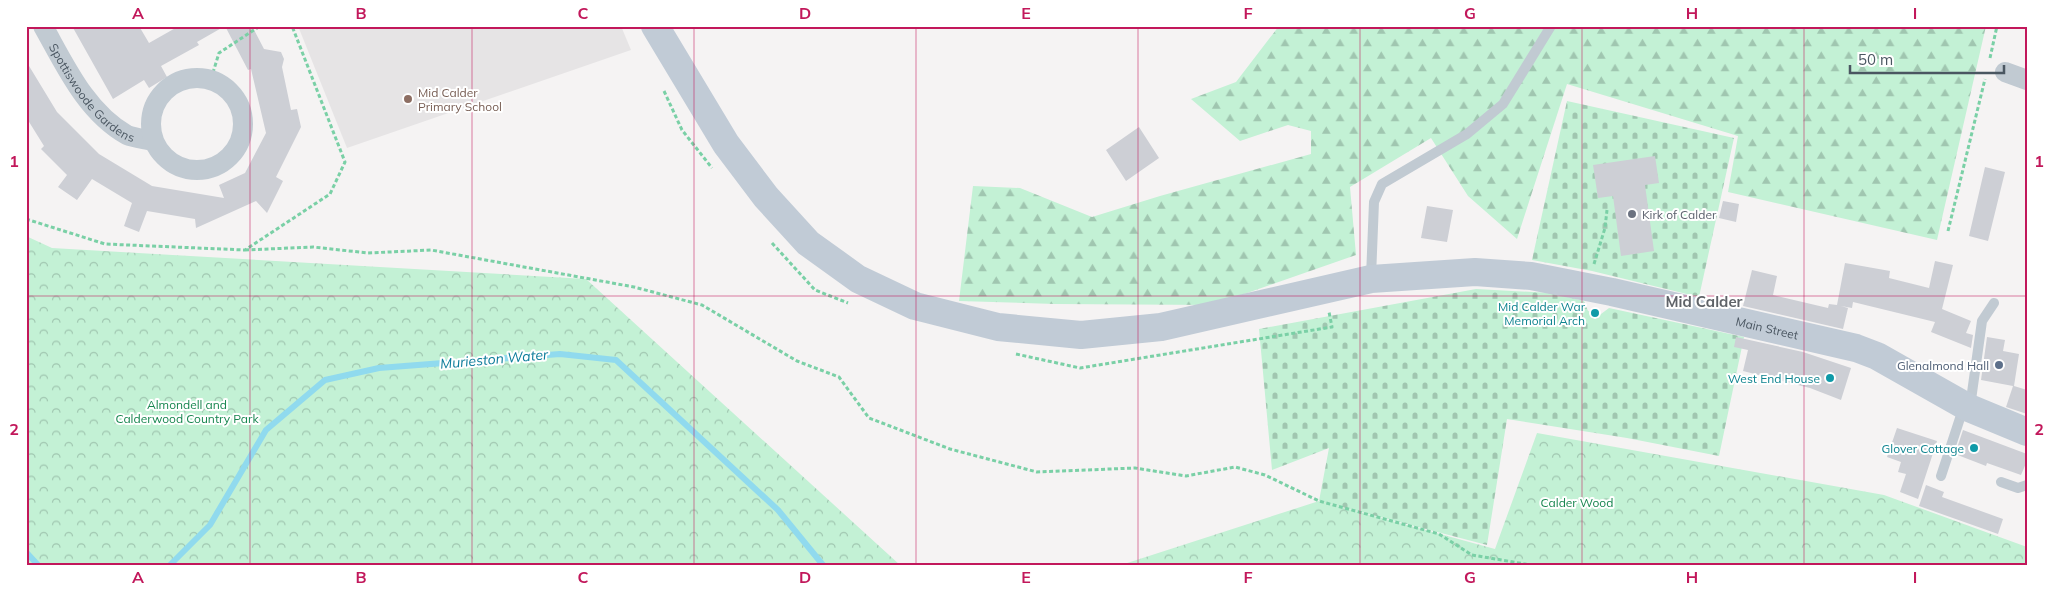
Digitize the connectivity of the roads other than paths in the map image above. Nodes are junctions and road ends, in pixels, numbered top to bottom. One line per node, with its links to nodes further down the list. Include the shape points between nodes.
1 (43, 26): 6 (street, Spottiswoode Gardens, via 79,89 102,115 128,135)
2 (654, 26): 7 (street, Main Street, via 726,144 766,197 808,243 858,279 915,306 998,326 1081,335 1162,327)
3 (1551, 26): 7 (lane, via 1503,104 1467,134 1382,184 1374,202)
4 (1997, 66): 5 (street)
5 (2027, 80)
6 (153, 141): 6 (street, Spottiswoode Gardens, via 174,165 206,170 232,154 240,139 244,123 240,105 231,92 211,79 185,78 170,85 159,96 150,116)
7 (1371, 279): 9 (street, Main Street, via 1475,272 1531,276 1612,292 1856,348 1878,356)
8 (1994, 303): 9 (lane, via 1982,321)
9 (1967, 406): 10 (street, Main Street); 11 (lane)
10 (2027, 432)
11 (1941, 476)
12 (2001, 482): 13 (lane, via 2018,488)
13 (2027, 485)

